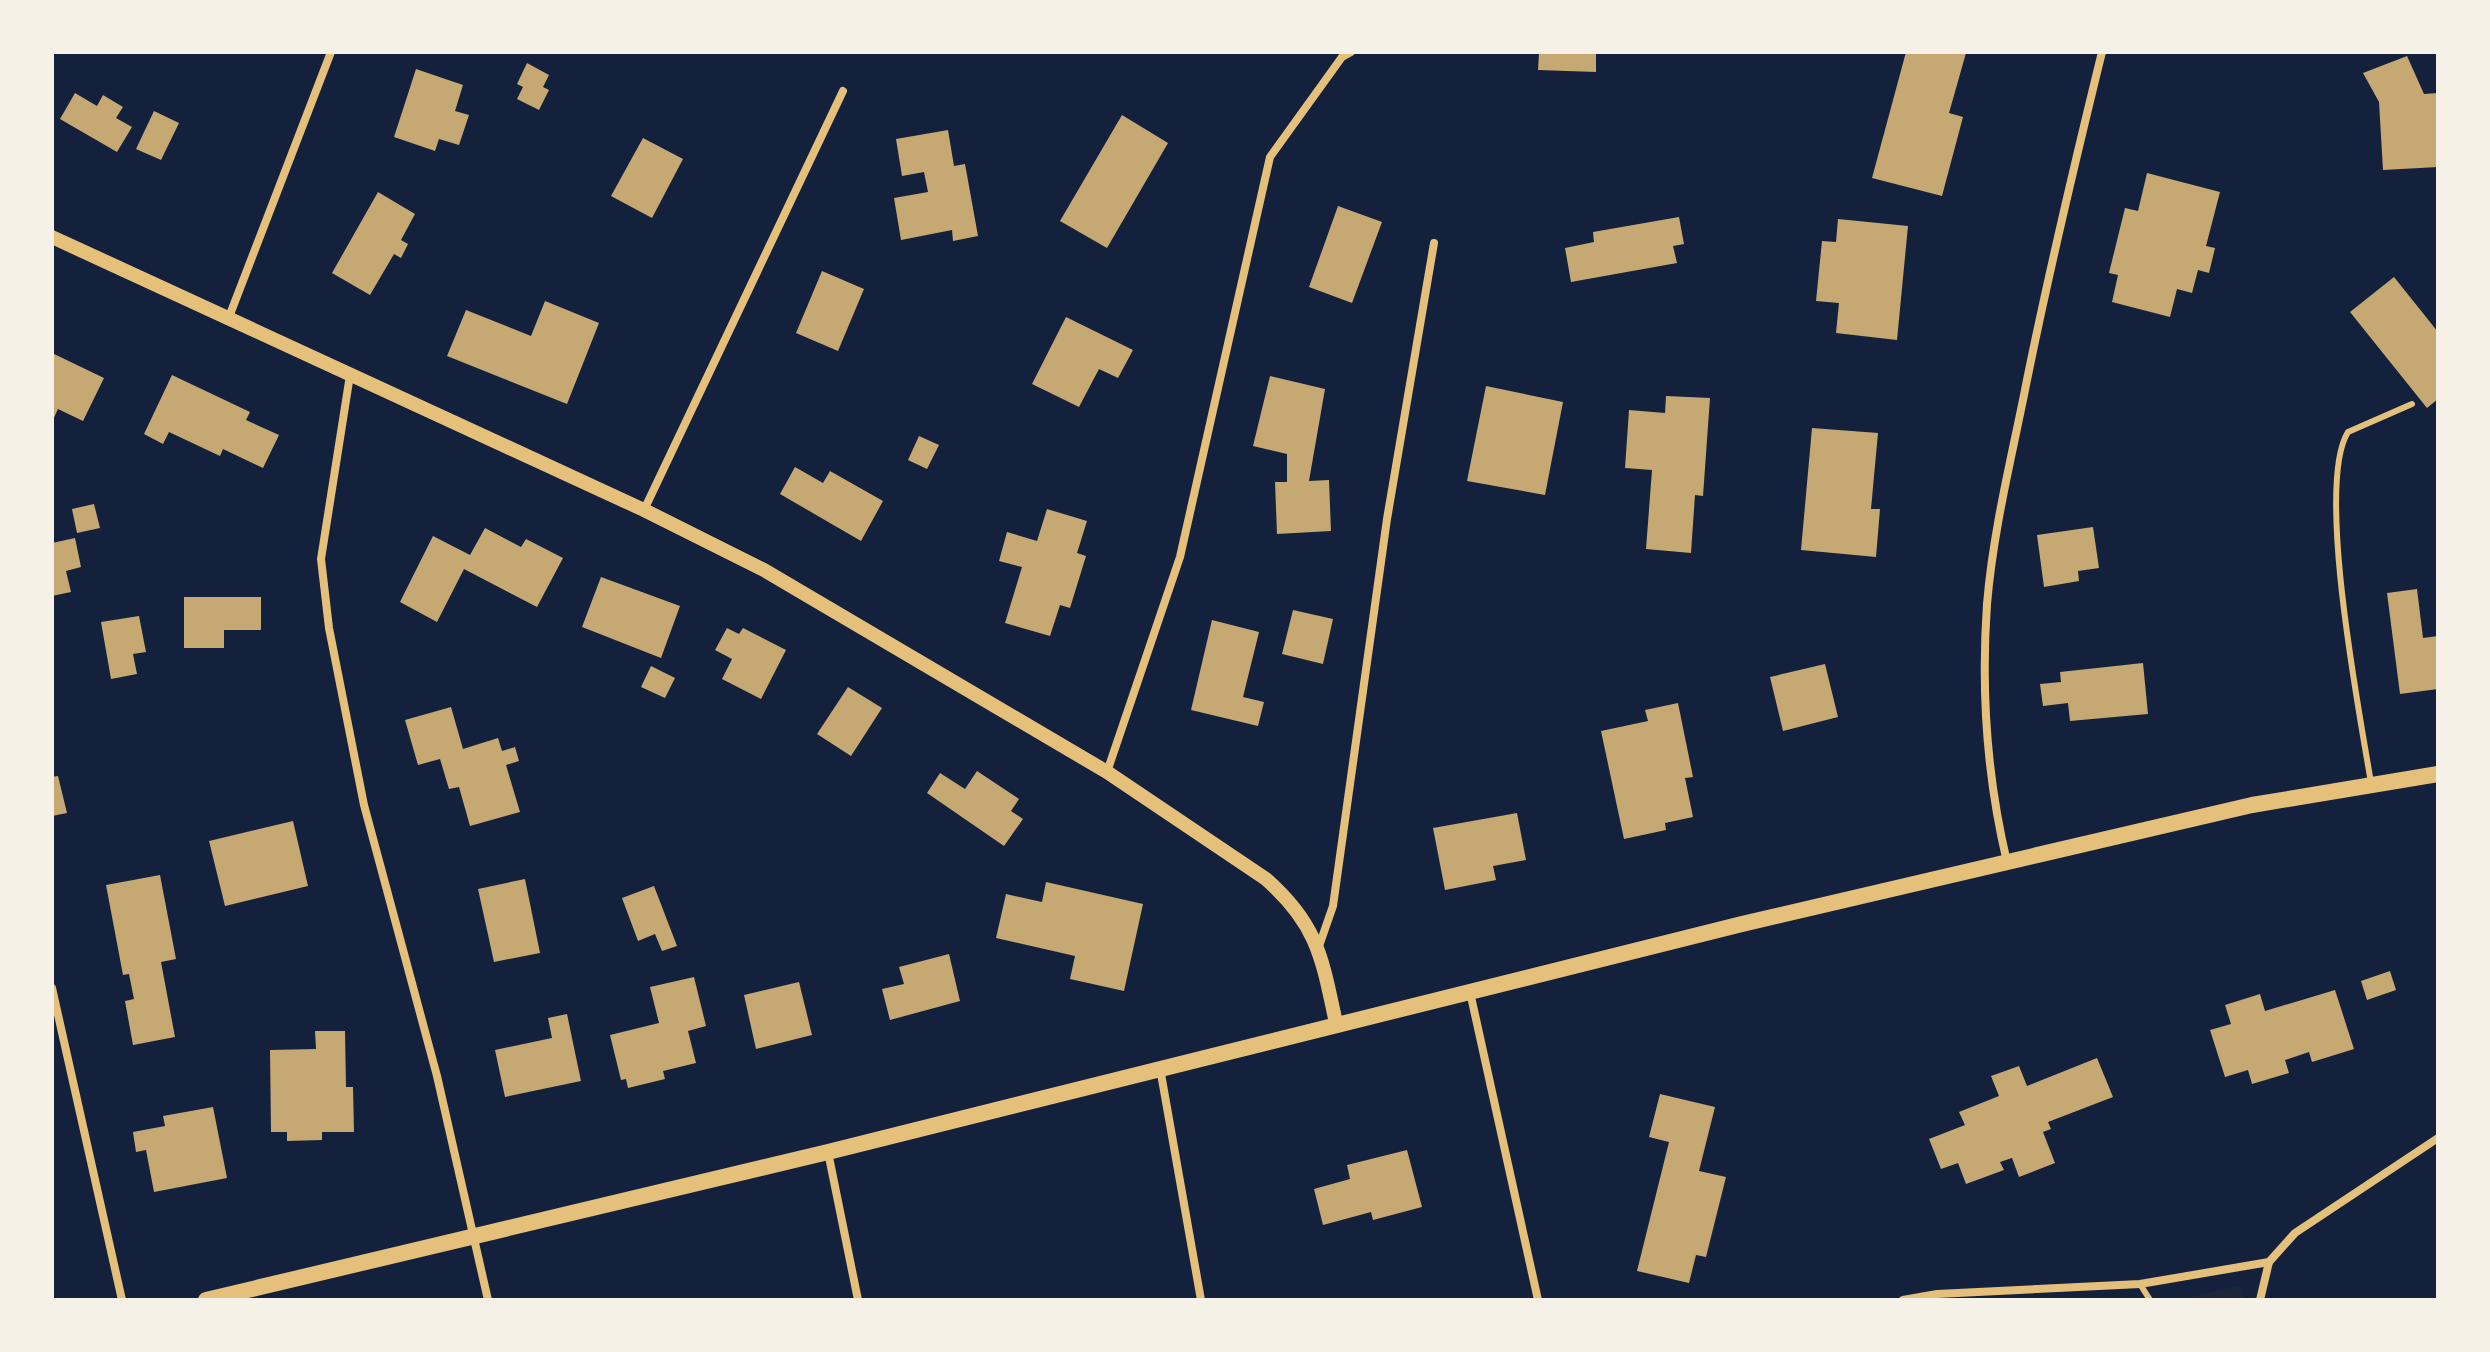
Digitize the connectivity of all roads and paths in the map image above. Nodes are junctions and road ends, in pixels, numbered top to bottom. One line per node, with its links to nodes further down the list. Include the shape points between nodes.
1 (331, 52): 7 (street)
2 (1351, 52): 11 (street, via 1342,57 1270,157 1180,557)
3 (2102, 52): 14 (street, via 2054,242 1987,604 1989,753)
4 (843, 91): 10 (street)
5 (52, 237): 7 (street)
6 (1434, 243): 15 (street, via 1387,519 1333,906)
7 (229, 317): 8 (street)
8 (350, 375): 10 (street); 22 (street, via 321,559 329,628 364,805 437,1076)
9 (2412, 404): 13 (lane, via 2348,432 2340,464 2340,582)
10 (644, 510): 11 (street, via 764,570)
11 (1107, 772): 15 (street, via 1266,879 1302,914)
12 (2438, 774): 13 (main road)
13 (2371, 783): 14 (main road, via 2228,810)
14 (2008, 863): 17 (main road)
15 (1318, 949): 18 (street)
16 (52, 988): 25 (street)
17 (1470, 991): 18 (main road); 30 (street)
18 (1336, 1023): 19 (main road)
19 (1160, 1068): 21 (main road); 29 (street)
20 (2438, 1138): 23 (street, via 2295,1233)
21 (828, 1152): 22 (main road); 28 (street)
22 (472, 1235): 26 (main road); 27 (street)
23 (2269, 1262): 24 (street); 33 (street)
24 (2140, 1284): 31 (street); 32 (lane)
25 (122, 1300)
26 (206, 1300)
27 (488, 1300)
28 (858, 1300)
29 (1201, 1300)
30 (1538, 1300)
31 (1903, 1300)
32 (2150, 1300)
33 (2260, 1300)

